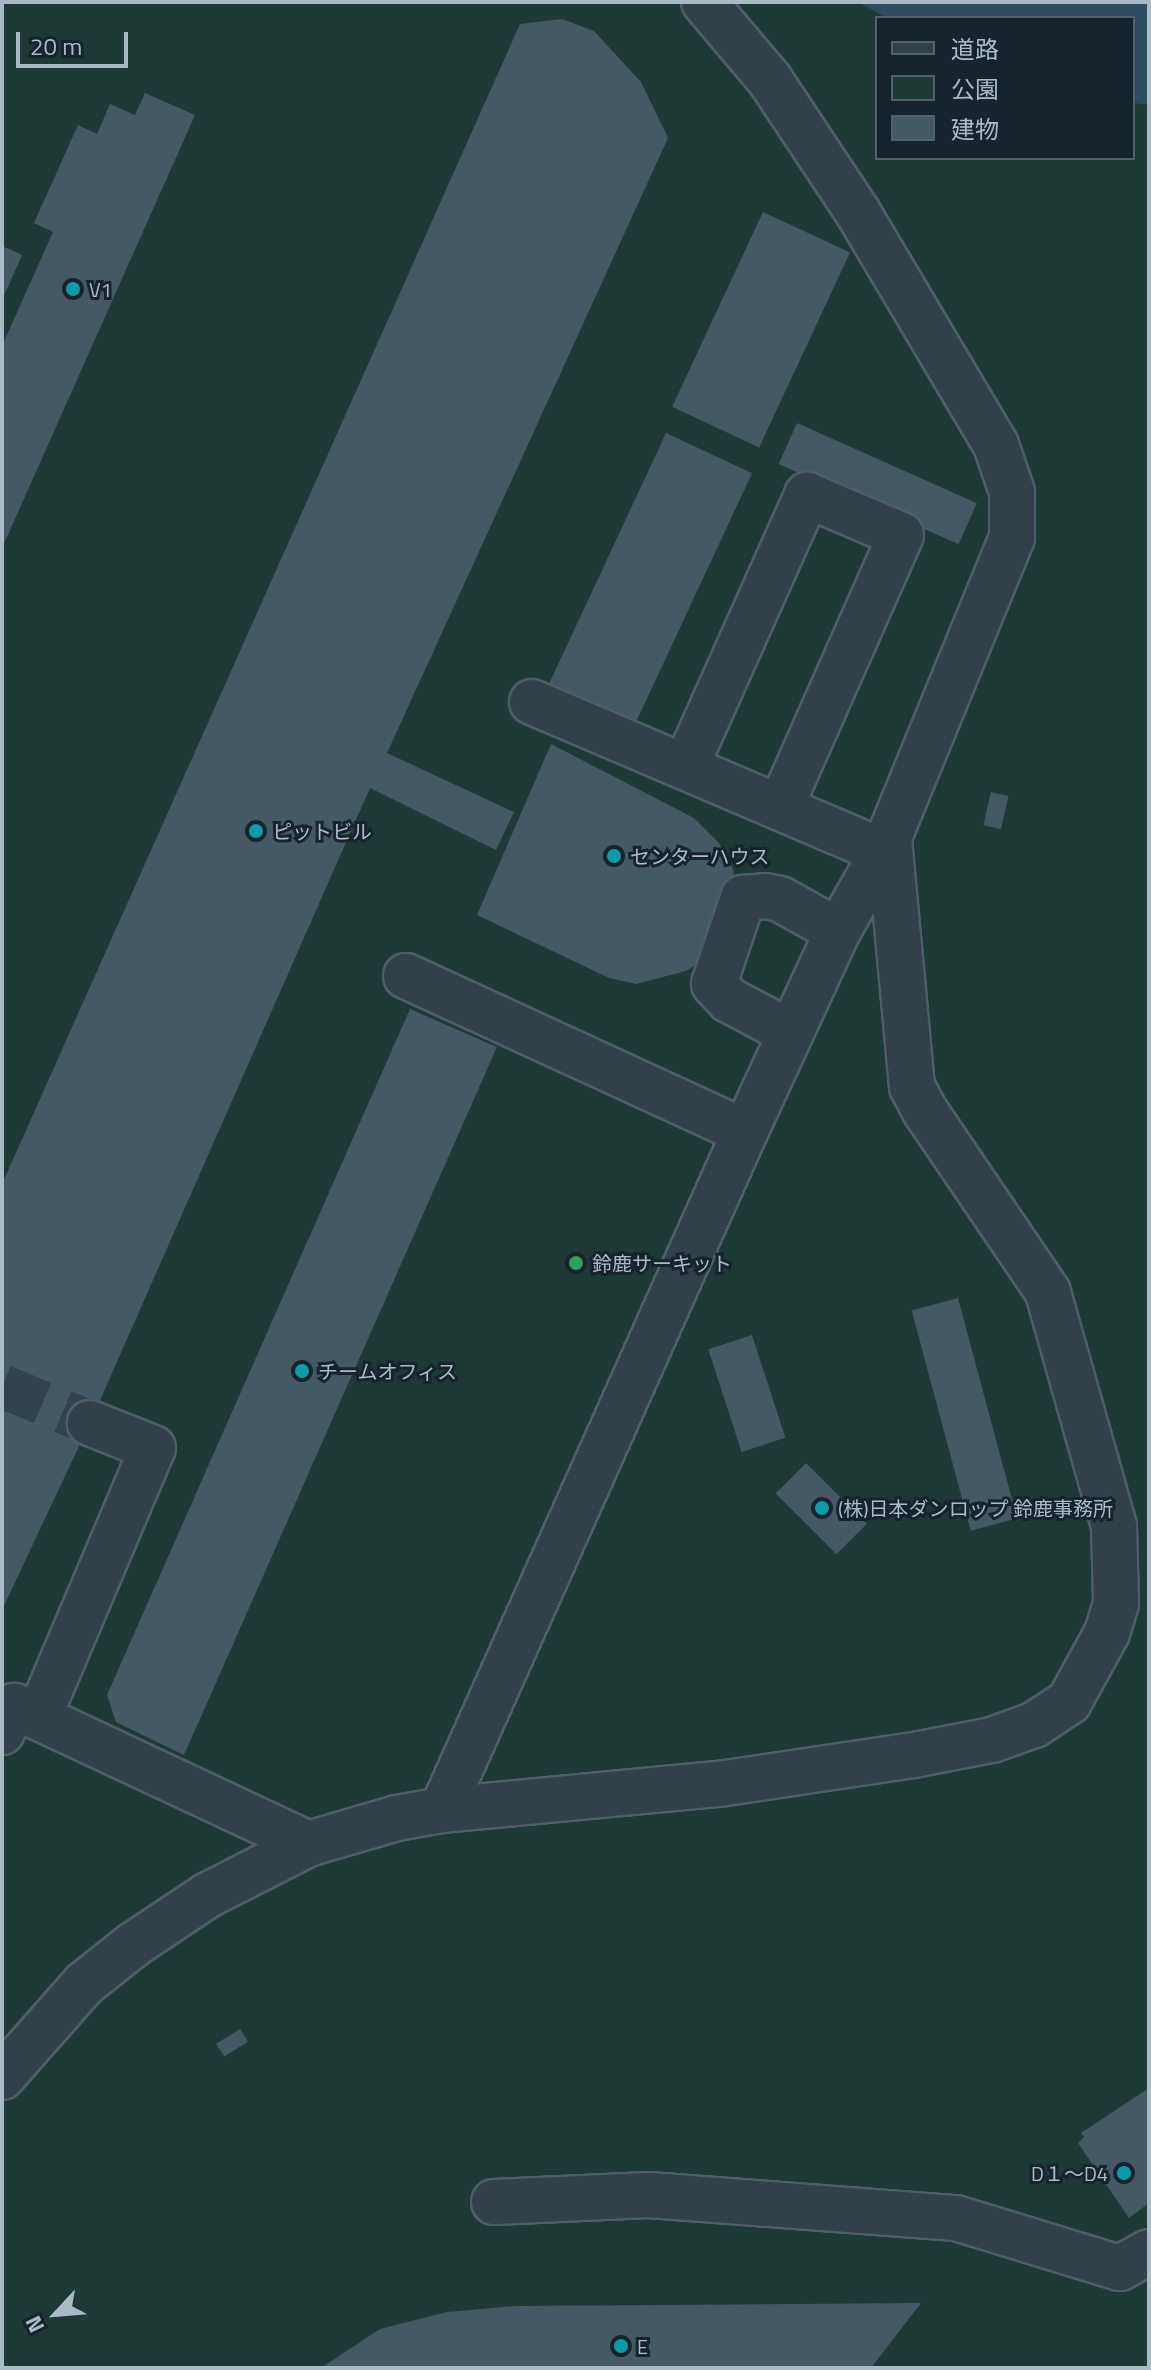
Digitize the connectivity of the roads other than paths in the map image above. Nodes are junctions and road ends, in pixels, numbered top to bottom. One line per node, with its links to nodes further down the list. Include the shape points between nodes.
1 (704, 2): 5 (lane, via 770,80 857,211 996,445 1012,492 1012,538)
2 (532, 702): 3 (lane)
3 (686, 766): 4 (lane); 4 (lane, via 807,495 901,535)
4 (781, 806): 5 (lane)
5 (886, 845): 6 (lane); 12 (lane, via 912,1087 1048,1292 1114,1526 1116,1603 1107,1633 1069,1702 1034,1725 992,1740 719,1784)
6 (838, 931): 8 (lane); 8 (lane, via 780,899 743,898 714,984 729,1000)
7 (406, 976): 9 (lane)
8 (791, 1033): 9 (lane)
9 (745, 1132): 12 (lane)
10 (90, 1423): 11 (lane, via 153,1448)
11 (21, 1724): 13 (lane)
12 (442, 1810): 13 (lane)
13 (308, 1844): 14 (lane, via 208,1895 133,1945 84,1984)
14 (2, 2077)
15 (494, 2202): 16 (lane, via 649,2195 956,2218 1120,2268)
16 (1149, 2252)

